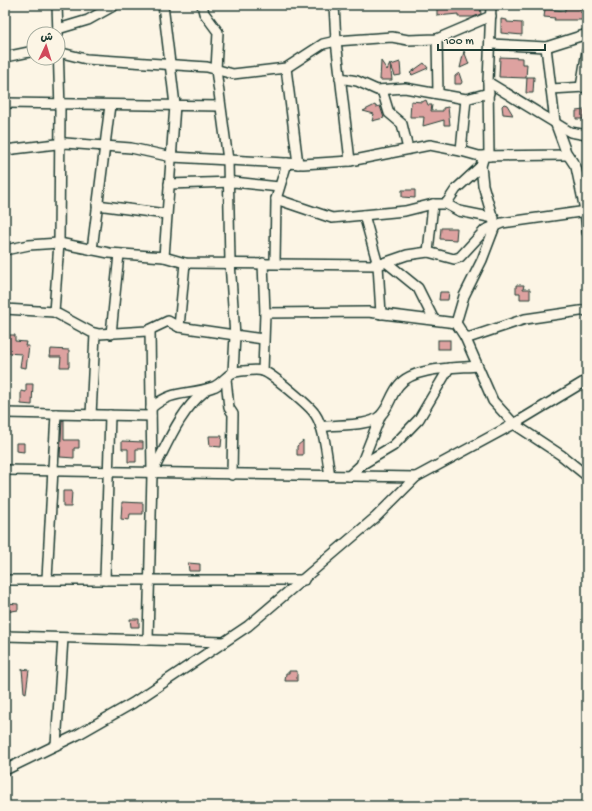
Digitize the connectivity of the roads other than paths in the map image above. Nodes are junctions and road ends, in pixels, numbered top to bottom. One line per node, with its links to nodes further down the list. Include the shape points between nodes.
1 (57, 5): 8 (street)
2 (115, 5): 9 (street)
3 (163, 5): 19 (street)
4 (202, 5): 22 (street, via 204,13 218,32)
5 (334, 5): 12 (street)
6 (491, 5): 7 (street)
7 (491, 16): 11 (street); 13 (street)
8 (57, 26)
9 (66, 29)
10 (587, 34): 14 (street)
11 (437, 39): 12 (street, via 408,40 392,37); 28 (street)
12 (336, 40): 21 (street, via 323,44); 23 (street)
13 (491, 44): 14 (street); 24 (street)
14 (546, 47): 26 (street)
15 (587, 51): 25 (street)
16 (26, 53): 18 (street)
17 (66, 54): 19 (street, via 86,60)
18 (5, 57)
19 (169, 65): 22 (street, via 207,67); 34 (street)
20 (59, 66): 32 (street)
21 (286, 68): 22 (street, via 233,74); 49 (street)
22 (216, 70): 35 (street)
23 (340, 78): 27 (street); 47 (street)
24 (488, 82): 29 (street); 36 (street)
25 (584, 87): 26 (street)
26 (551, 89): 36 (street)
27 (382, 90): 28 (street, via 405,88); 40 (street, via 389,113 402,124)
28 (438, 93): 30 (street)
29 (489, 93): 30 (street); 44 (street)
30 (466, 99): 42 (street)
31 (5, 103): 32 (street)
32 (60, 104): 33 (street); 38 (street)
33 (110, 104): 34 (street); 39 (street)
34 (175, 105): 35 (street); 45 (street)
35 (220, 106): 46 (street)
36 (555, 122): 37 (street, via 570,132); 43 (street)
37 (587, 135)
38 (60, 143): 39 (street); 41 (street); 63 (street)
39 (104, 145): 45 (street); 57 (street)
40 (408, 149): 42 (street, via 430,145); 47 (street)
41 (5, 150)
42 (461, 151): 44 (street, via 474,156)
43 (567, 155): 44 (street); 58 (street, via 576,167)
44 (487, 156): 50 (street)
45 (172, 157): 46 (street); 52 (street)
46 (228, 160): 48 (street); 51 (street)
47 (350, 161): 49 (street)
48 (287, 163): 49 (street); 53 (street)
49 (298, 164)
50 (481, 166): 56 (street, via 456,189); 61 (street, via 483,185)
51 (229, 182): 52 (street); 53 (street); 69 (street)
52 (169, 184): 59 (street)
53 (279, 187): 54 (street)
54 (276, 198): 60 (street, via 332,218); 72 (street)
55 (433, 204): 56 (street); 60 (street, via 405,211); 66 (street)
56 (446, 204): 61 (street, via 458,211)
57 (97, 205): 59 (street); 65 (street)
58 (586, 210): 61 (street); 62 (street)
59 (166, 214): 68 (street)
60 (364, 215): 73 (street)
61 (494, 222): 66 (street, via 460,257 454,259); 80 (street, via 482,260 464,296)
62 (587, 232)
63 (59, 243): 64 (street); 65 (street); 76 (street)
64 (5, 250)
65 (92, 250): 67 (street)
66 (428, 252): 73 (street, via 407,255)
67 (118, 254): 68 (street); 84 (street)
68 (164, 257): 70 (street)
69 (230, 262): 70 (street); 71 (street); 85 (street)
70 (185, 263): 81 (street)
71 (263, 263): 72 (street); 77 (street)
72 (275, 263): 73 (street)
73 (382, 264): 78 (street); 79 (street, via 418,288)
74 (5, 309): 76 (street)
75 (587, 310): 86 (street, via 525,319)
76 (54, 312): 83 (street)
77 (265, 313): 78 (street); 87 (street)
78 (381, 314): 79 (street)
79 (434, 320): 80 (street)
80 (456, 323): 86 (street)
81 (179, 327): 82 (street, via 168,321); 85 (street)
82 (150, 330): 84 (street); 95 (street)
83 (95, 334): 84 (street); 98 (street)
84 (111, 334)
85 (235, 336): 87 (street); 91 (street)
86 (464, 337): 88 (street)
87 (263, 339): 90 (street)
88 (477, 366): 89 (street); 101 (street, via 493,401)
89 (449, 368): 100 (street, via 407,376 398,385); 103 (street, via 419,419 392,446)
90 (263, 371): 91 (street); 102 (street, via 292,392 315,414)
91 (233, 372): 92 (street)
92 (226, 379): 94 (street); 108 (street, via 229,408 233,414)
93 (587, 380): 101 (street)
94 (208, 389): 95 (street, via 174,394 161,399); 107 (street, via 192,401)
95 (151, 412): 99 (street); 107 (street)
96 (5, 413): 97 (street)
97 (56, 414): 98 (street); 105 (street)
98 (91, 415): 99 (street)
99 (110, 415): 106 (street)
100 (380, 417): 102 (street, via 364,423); 103 (street)
101 (514, 424): 111 (street, via 561,455); 112 (street)
102 (320, 427): 109 (street)
103 (361, 465): 110 (street)
104 (5, 470): 105 (street)
105 (52, 472): 106 (street); 113 (street)
106 (109, 473): 107 (street); 115 (street)
107 (152, 474): 108 (street); 116 (street)
108 (232, 475): 109 (street)
109 (330, 476): 110 (street)
110 (349, 476): 112 (street)
111 (587, 476)
112 (416, 477): 117 (street, via 376,517)
113 (47, 579): 114 (street); 115 (street)
114 (5, 580)
115 (105, 580): 116 (street)
116 (149, 580): 117 (street); 120 (street)
117 (304, 580): 121 (street, via 248,626)
118 (5, 636): 119 (street)
119 (63, 638): 120 (street); 122 (street)
120 (148, 640): 121 (street)
121 (224, 642): 122 (street, via 133,703)
122 (56, 745): 123 (street)
123 (5, 770)

